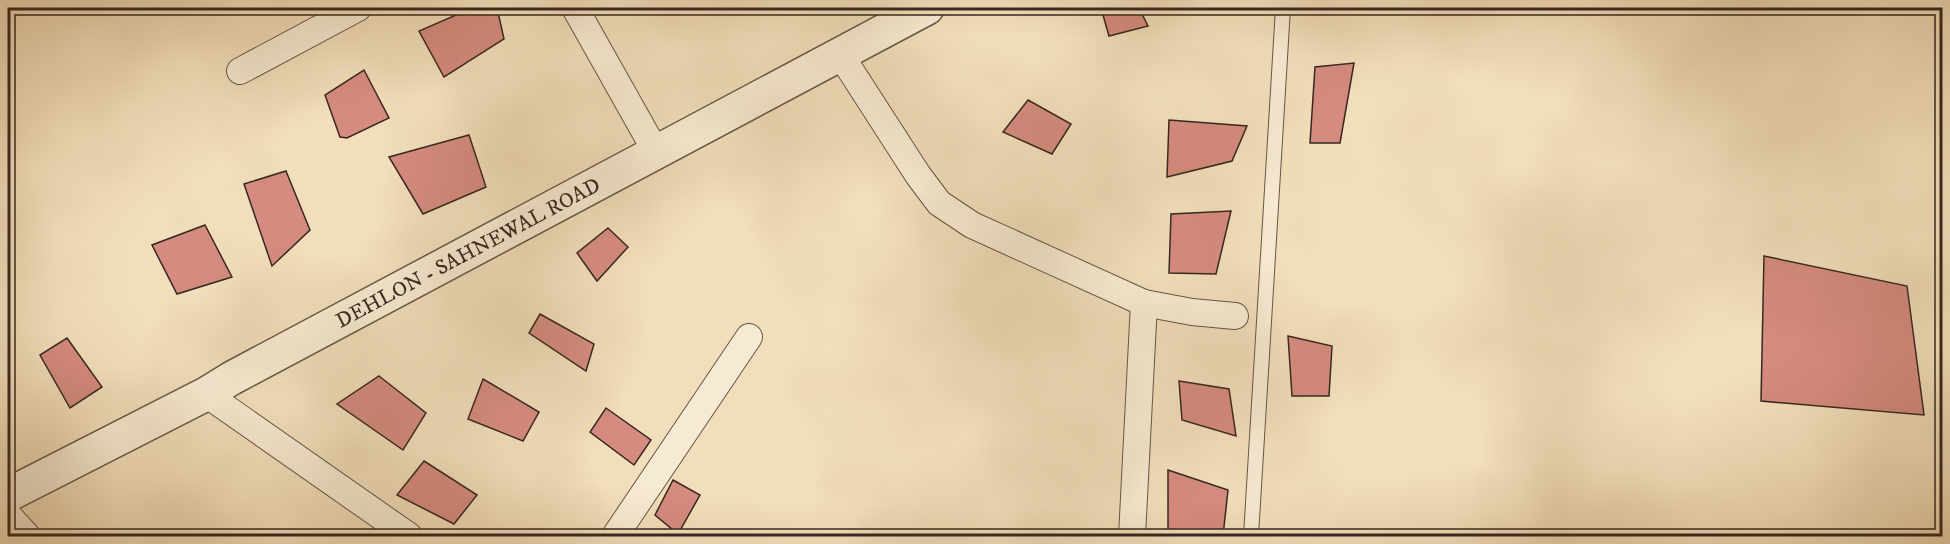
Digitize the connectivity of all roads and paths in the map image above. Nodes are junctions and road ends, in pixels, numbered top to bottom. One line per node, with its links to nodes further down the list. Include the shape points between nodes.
1 (358, 8): 6 (street)
2 (575, 8): 7 (street)
3 (927, 8): 5 (street, DEHLON - SAHNEWAL ROAD)
4 (1283, 8): 18 (lane)
5 (840, 54): 7 (street, DEHLON - SAHNEWAL ROAD); 8 (street, via 939,203 972,225)
6 (240, 71)
7 (656, 152): 11 (street, DEHLON - SAHNEWAL ROAD)
8 (1144, 303): 9 (street); 17 (street)
9 (1235, 316)
10 (749, 337): 16 (street)
11 (206, 394): 12 (street, DEHLON - SAHNEWAL ROAD); 15 (street)
12 (8, 495)
13 (8, 515): 14 (street)
14 (27, 537)
15 (409, 537)
16 (615, 537)
17 (1132, 537)
18 (1251, 537)

